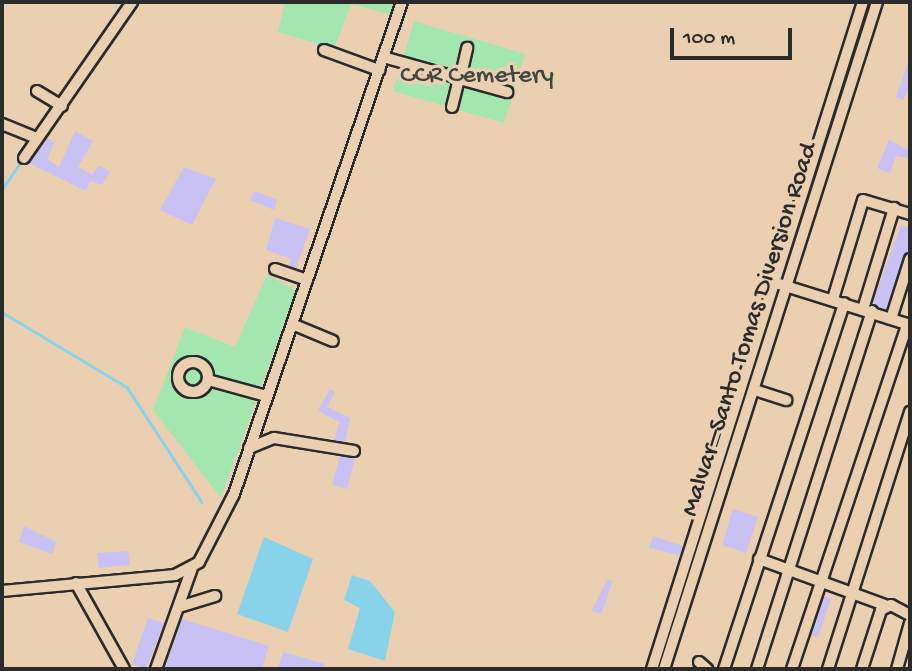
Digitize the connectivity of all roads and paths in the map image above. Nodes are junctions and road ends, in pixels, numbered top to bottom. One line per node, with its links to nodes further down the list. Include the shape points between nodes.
1 (132, 2): 12 (street)
2 (402, 2): 7 (street)
3 (863, 2): 22 (street, Malvar–Santo Tomas Diversion Road)
4 (877, 2): 23 (street, Malvar–Santo Tomas Diversion Road)
5 (467, 48): 9 (street)
6 (324, 50): 8 (street)
7 (383, 57): 8 (street); 9 (street)
8 (379, 70): 21 (street)
9 (459, 79): 11 (street); 13 (street)
10 (37, 91): 12 (street)
11 (507, 92)
12 (62, 106): 15 (street)
13 (452, 107)
14 (2, 124): 15 (street)
15 (36, 138): 16 (street)
16 (24, 158)
17 (894, 208): 18 (street); 24 (street, via 863,200); 26 (street)
18 (910, 214)
19 (910, 259): 27 (street)
20 (275, 269): 21 (street)
21 (307, 280): 28 (street)
22 (776, 283): 23 (street); 52 (street, Malvar–Santo Tomas Diversion Road)
23 (789, 286): 24 (street); 32 (street, Malvar–Santo Tomas Diversion Road)
24 (833, 299): 25 (street)
25 (844, 303): 26 (street); 38 (street)
26 (867, 310): 27 (street); 40 (street)
27 (891, 319): 29 (street)
28 (292, 324): 30 (street); 33 (street)
29 (909, 325): 41 (street)
30 (333, 341)
31 (208, 382): 33 (street)
32 (755, 390): 34 (street); 53 (street, Malvar–Santo Tomas Diversion Road)
33 (264, 399): 36 (street)
34 (786, 400)
35 (910, 412): 44 (street)
36 (249, 448): 37 (street, via 274,438); 39 (street, via 215,539)
37 (354, 452)
38 (759, 559): 40 (street); 54 (street)
39 (192, 568): 42 (street); 47 (street)
40 (788, 569): 41 (street); 55 (street)
41 (820, 581): 44 (street); 56 (street)
42 (76, 583): 43 (street); 50 (street)
43 (2, 591)
44 (853, 593): 46 (street); 57 (street)
45 (215, 596): 47 (street)
46 (885, 605): 48 (street); 58 (street)
47 (179, 607): 51 (street)
48 (910, 615)
49 (910, 623): 59 (street)
50 (124, 669)
51 (156, 669)
52 (652, 669)
53 (664, 669)
54 (724, 669)
55 (758, 669)
56 (792, 669)
57 (828, 669)
58 (862, 669)
59 (897, 669)

